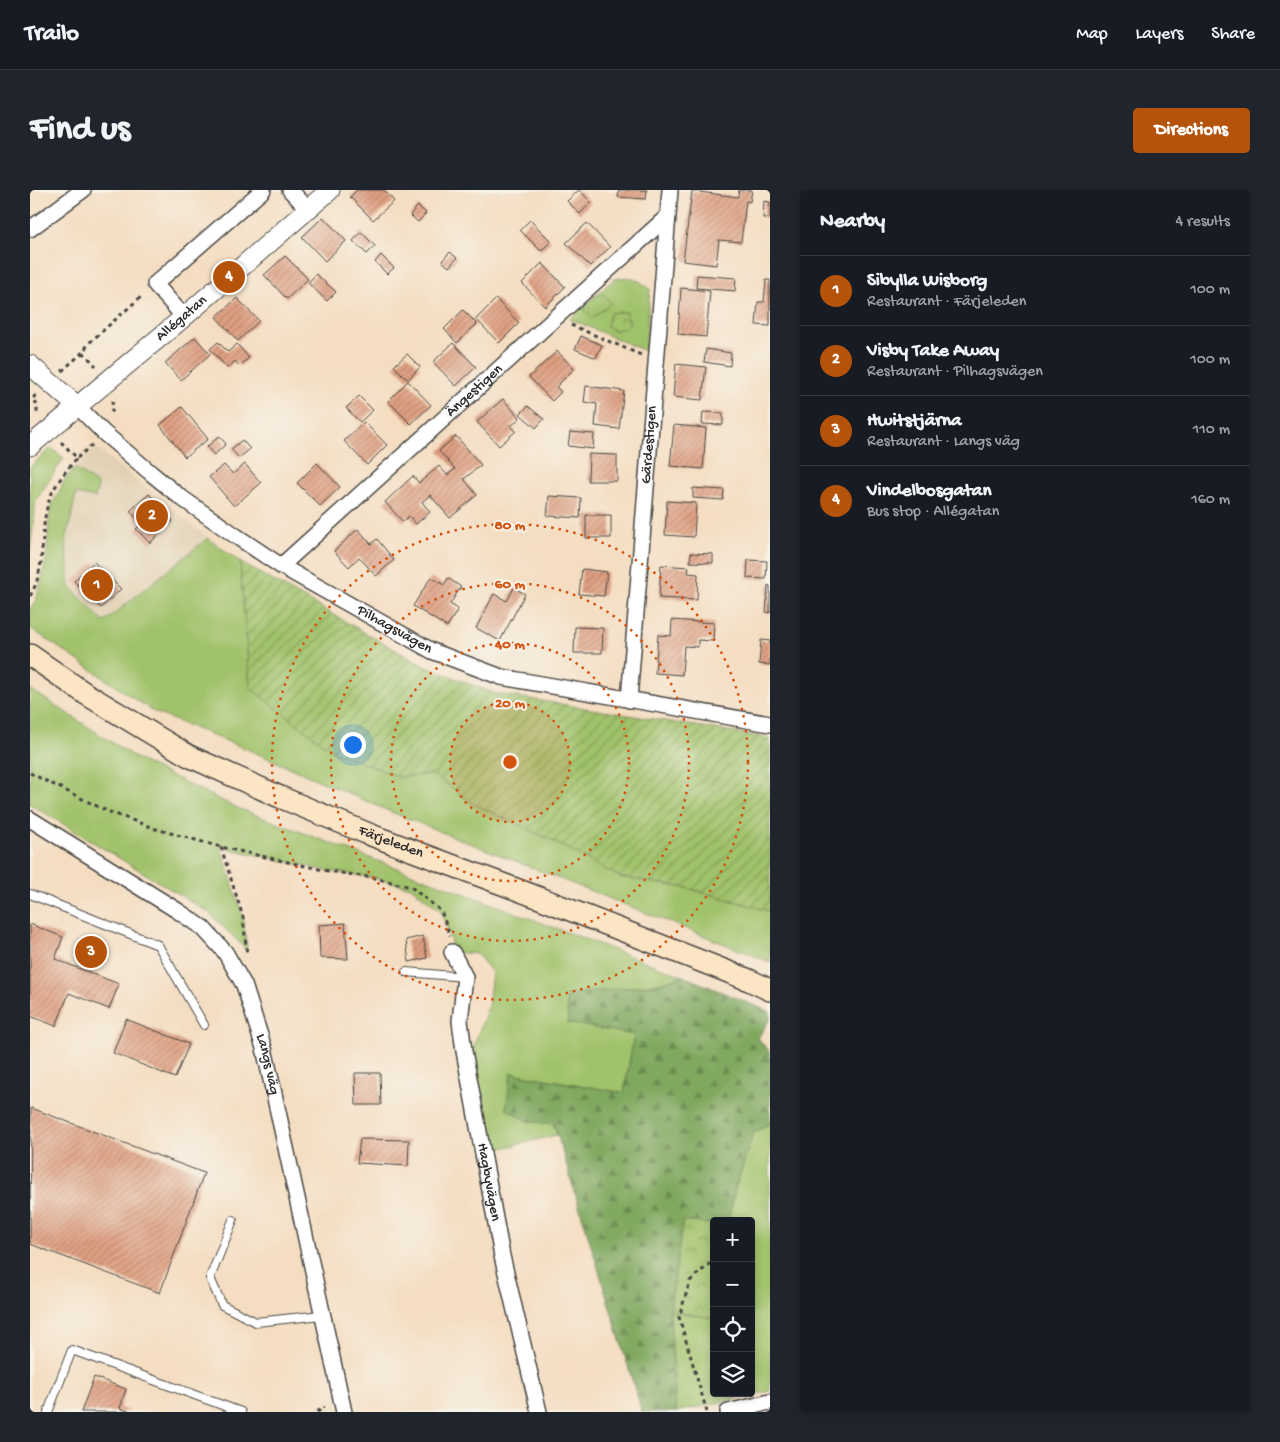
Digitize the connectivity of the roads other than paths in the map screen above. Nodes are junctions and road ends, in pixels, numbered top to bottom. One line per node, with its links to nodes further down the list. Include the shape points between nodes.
1 (83, 190): 8 (street)
2 (263, 190): 9 (street, via 155,284)
3 (290, 190): 6 (street)
4 (330, 190): 6 (street, Allégatan)
5 (670, 190): 7 (street, Gärdestigen)
6 (308, 209): 9 (street, Allégatan)
7 (668, 216): 13 (street, Ängestigen); 15 (street, Gärdestigen)
8 (30, 229)
9 (184, 317): 11 (street, Allégatan)
10 (30, 365): 11 (street)
11 (77, 406): 12 (street, Allégatan); 13 (street, Pilhagsvägen, via 179,496)
12 (30, 446)
13 (281, 566): 15 (street, Pilhagsvägen, via 432,651 501,677)
14 (30, 655): 22 (main road, Färjeleden, via 86,694 189,756 371,835 536,896)
15 (629, 700): 16 (street, Pilhagsvägen)
16 (770, 724)
17 (30, 819): 25 (street, Langs väg, via 178,910 203,928 225,952 244,985 264,1048)
18 (30, 894): 23 (lane, via 158,945)
19 (452, 952): 21 (street)
20 (406, 972): 21 (lane)
21 (465, 977): 30 (street, Hagbyvägen, via 460,1022 464,1051 502,1256)
22 (770, 990)
23 (204, 1025)
24 (233, 1220): 25 (lane, via 210,1278 222,1305 256,1322)
25 (322, 1314): 29 (street, Langs väg)
26 (770, 1402): 31 (street)
27 (48, 1412): 28 (lane, via 72,1350)
28 (241, 1412)
29 (344, 1412)
30 (539, 1412)
31 (728, 1412)

